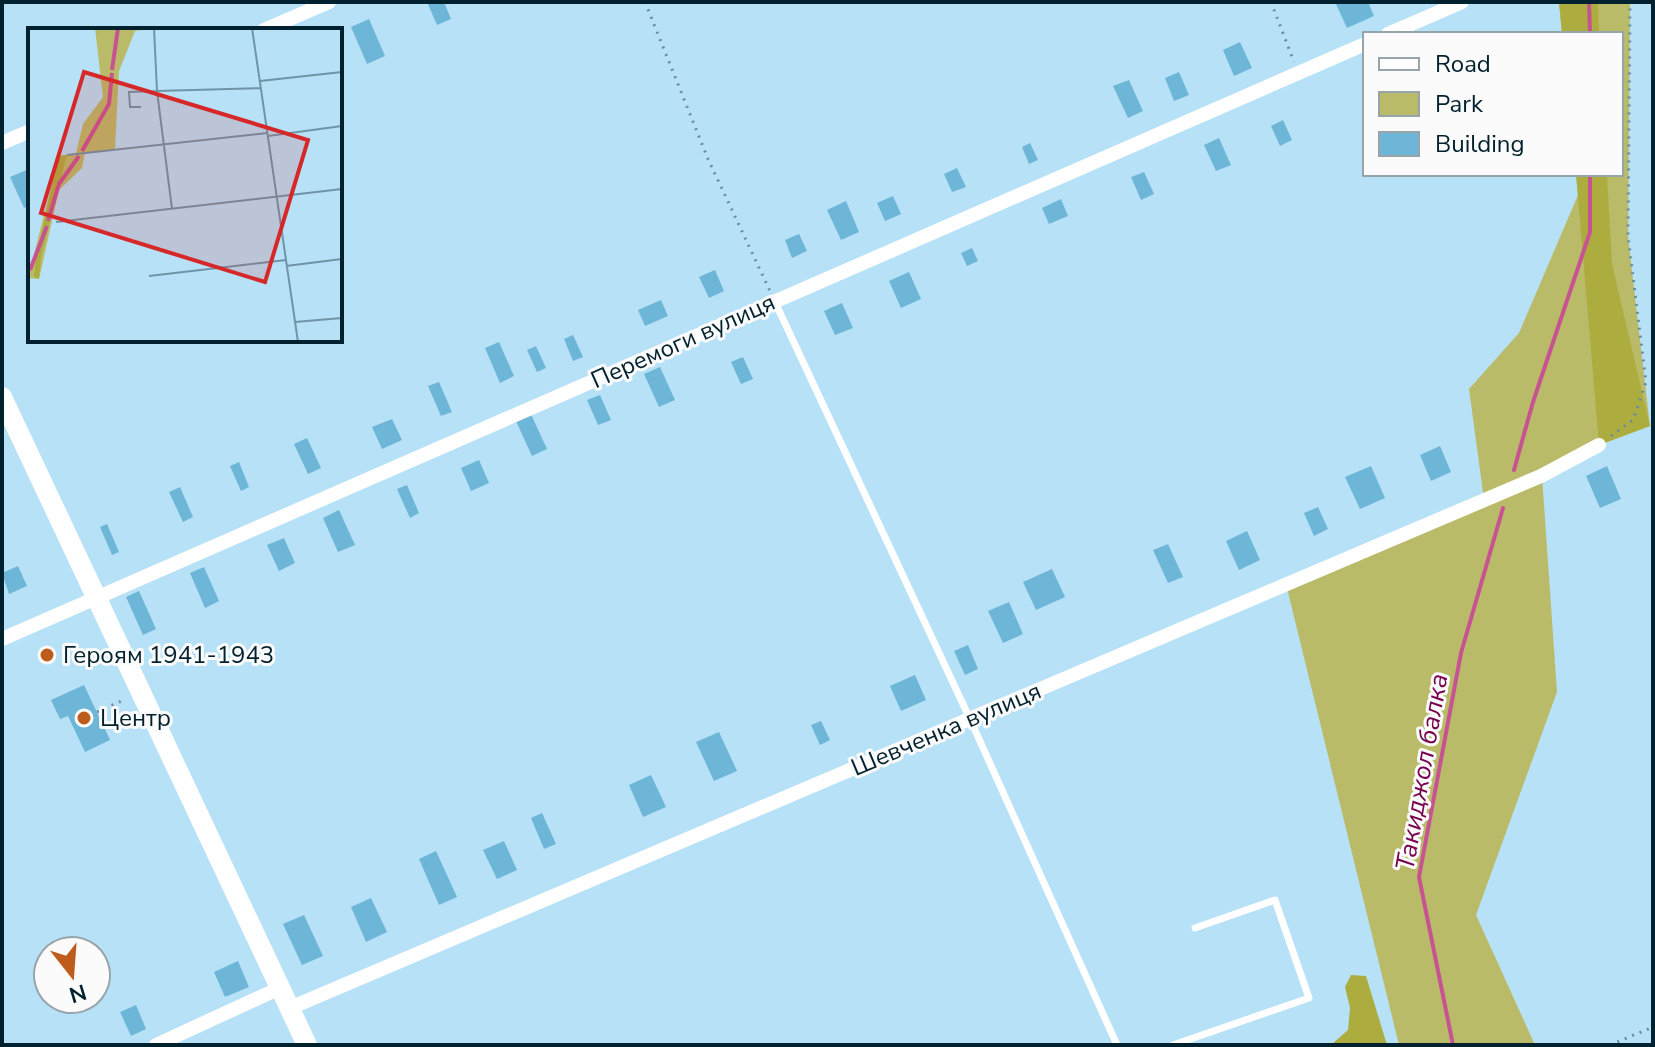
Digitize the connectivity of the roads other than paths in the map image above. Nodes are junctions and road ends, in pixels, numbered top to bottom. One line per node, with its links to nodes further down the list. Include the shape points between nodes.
1 (329, 2): 3 (street)
2 (1462, 2): 4 (street)
3 (269, 28)
4 (1393, 32)
5 (1363, 45): 8 (street, Перемоги вулиця)
6 (28, 132): 7 (street)
7 (2, 143)
8 (775, 301): 11 (street, Перемоги вулиця); 13 (lane)
9 (2, 397): 11 (street)
10 (1599, 445): 13 (street, Шевченка вулиця, via 1541,476)
11 (96, 597): 12 (street, Перемоги вулиця); 15 (street)
12 (2, 639)
13 (970, 719): 16 (street, Шевченка вулиця); 19 (lane)
14 (1195, 928): 20 (lane, via 1275,900 1309,998)
15 (280, 988): 16 (street); 17 (street)
16 (290, 1008): 18 (street)
17 (156, 1045)
18 (307, 1045)
19 (1117, 1045)
20 (1173, 1045)

